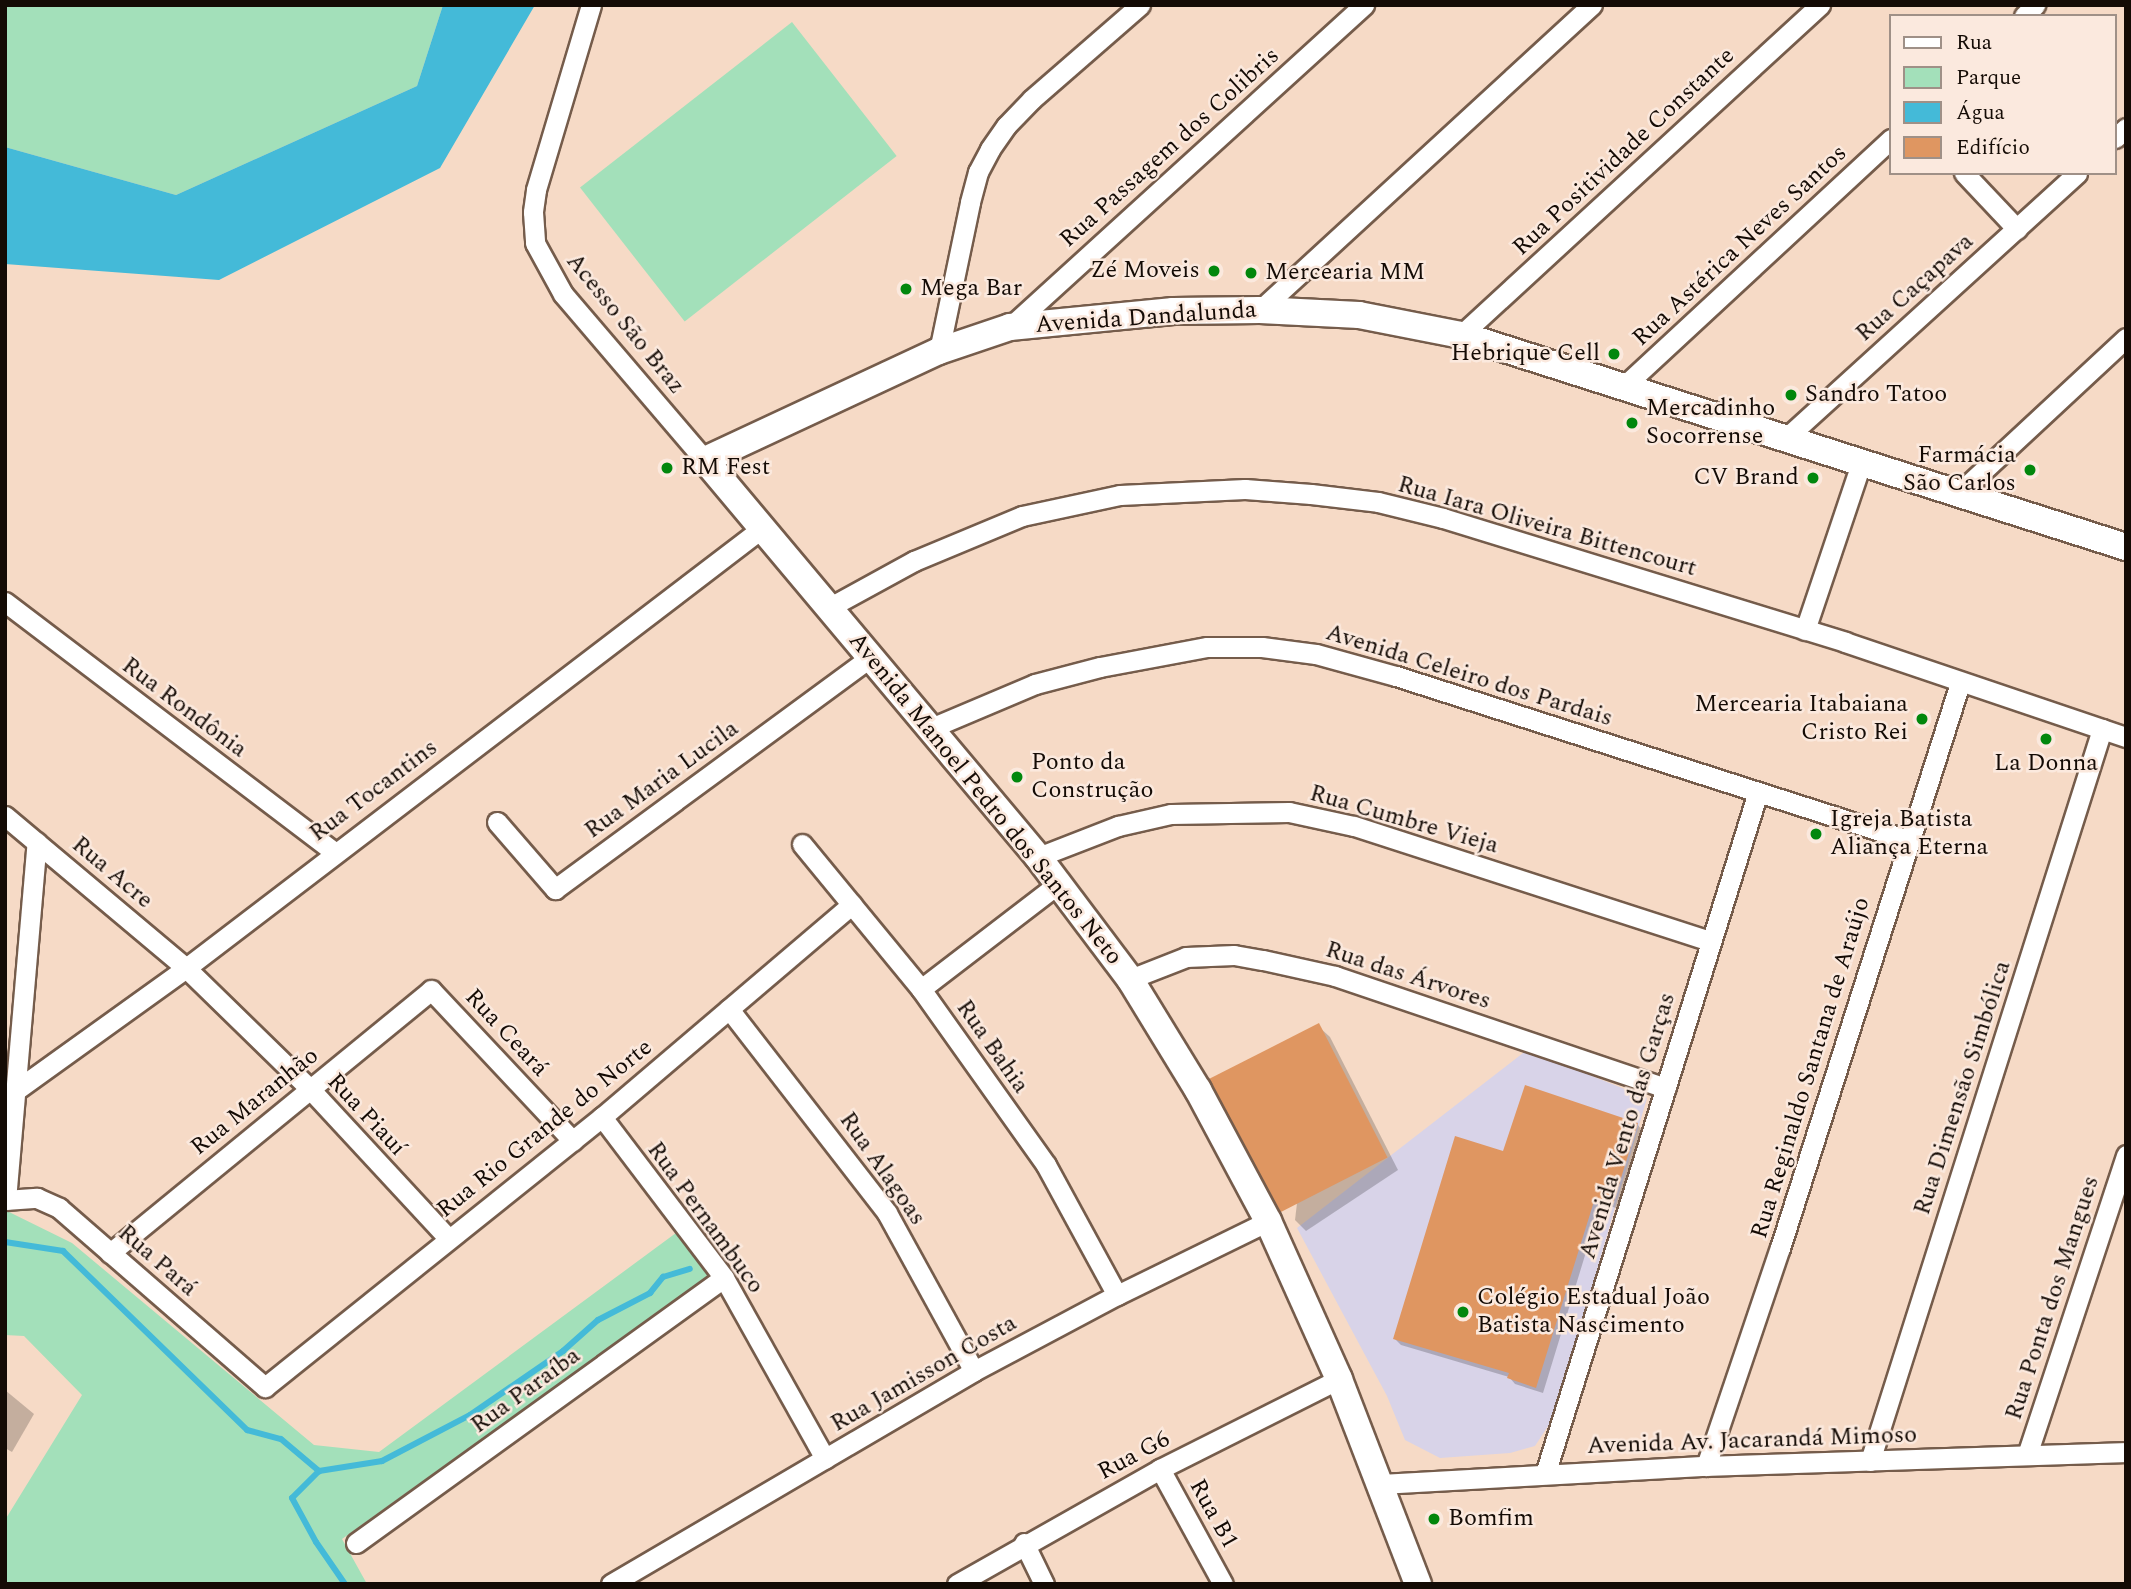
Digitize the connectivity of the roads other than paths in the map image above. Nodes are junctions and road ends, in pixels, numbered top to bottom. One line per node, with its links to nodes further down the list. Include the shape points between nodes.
1 (591, 5): 17 (street, Acesso São Braz, via 536,190 535,243 563,294)
2 (1140, 5): 14 (street, via 1032,99 990,149 970,202)
3 (1364, 5): 11 (street, Rua Passagem dos Colibris)
4 (1592, 5): 10 (street)
5 (1820, 5): 12 (street, Rua Positividade Constante)
6 (1890, 140): 15 (street, Rua Astérica Neves Santos)
7 (1966, 175): 9 (street)
8 (2075, 175): 9 (street, Rua Caçapava)
9 (2017, 229): 16 (street, Rua Caçapava)
10 (1260, 310): 11 (street, Avenida Dandalunda, via 1173,311); 12 (street, Avenida Dandalunda, via 1359,315)
11 (1010, 327): 14 (street, Avenida Dandalunda)
12 (1461, 335): 15 (street, Avenida Dandalunda)
13 (2126, 338): 19 (street)
14 (939, 351): 17 (street, Avenida Dandalunda)
15 (1622, 388): 16 (street, Avenida Dandalunda)
16 (1785, 439): 18 (street, Avenida Dandalunda)
17 (705, 460): 20 (street, Avenida Manoel Pedro dos Santos Neto)
18 (1861, 464): 19 (street, Avenida Dandalunda); 24 (street)
19 (1958, 494): 21 (street, Avenida Dandalunda)
20 (761, 528): 23 (street, Avenida Manoel Pedro dos Santos Neto); 36 (street, Rua Tocantins)
21 (2124, 545)
22 (5, 602): 36 (street, Rua Rondônia)
23 (830, 607): 24 (street, Rua Iara Oliveira Bittencourt, via 914,561 1022,516 1120,495 1245,489 1378,502 1443,518); 25 (street, Avenida Manoel Pedro dos Santos Neto)
24 (1805, 630): 26 (street, Rua Iara Oliveira Bittencourt)
25 (871, 657): 27 (street, Avenida Manoel Pedro dos Santos Neto); 32 (street, Rua Maria Lucila, via 555,889)
26 (1960, 683): 28 (street, Rua Iara Oliveira Bittencourt); 33 (street, Rua Reginaldo Santana de Araújo)
27 (931, 728): 30 (street, Avenida Celeiro dos Pardais, via 1035,684 1100,667 1207,647 1262,647 1316,654 1396,676); 37 (street, Avenida Manoel Pedro dos Santos Neto)
28 (2102, 729): 29 (street, Rua Iara Oliveira Bittencourt); 64 (street, Rua Dimensão Simbólica)
29 (2126, 737)
30 (1758, 792): 33 (street, Avenida Celeiro dos Pardais); 40 (street, Avenida Vento das Garças)
31 (5, 817): 34 (street, Rua Acre)
32 (497, 822)
33 (1908, 840): 65 (street, Rua Reginaldo Santana de Araújo)
34 (37, 842): 41 (street, Rua Acre); 48 (street)
35 (802, 844): 39 (street, Rua Bahia)
36 (334, 852): 41 (street, Rua Tocantins)
37 (1038, 857): 38 (street, Avenida Manoel Pedro dos Santos Neto); 40 (street, Rua Cumbre Vieja, via 1118,826 1171,814 1289,812 1354,826)
38 (1058, 884): 42 (street, Avenida Manoel Pedro dos Santos Neto); 43 (street)
39 (852, 904): 43 (street, Rua Bahia); 45 (street, Rua Rio Grande do Norte)
40 (1711, 941): 46 (street, Avenida Vento das Garças)
41 (186, 968): 47 (street, Rua Piauí); 48 (street, Rua Tocantins)
42 (1130, 979): 46 (street, Rua das Árvores, via 1186,957 1234,955 1263,960 1335,976); 53 (street, Avenida Manoel Pedro dos Santos Neto, via 1198,1090)
43 (921, 989): 57 (street, Rua Bahia, via 1046,1165)
44 (431, 990): 47 (street, Rua Maranhão); 50 (street, Rua Ceará)
45 (729, 1009): 49 (street, Rua Rio Grande do Norte); 58 (street, Rua Alagoas, via 887,1213)
46 (1666, 1088): 67 (street, Avenida Vento das Garças)
47 (310, 1089): 54 (street, Rua Piauí); 55 (street, Rua Maranhão)
48 (15, 1091): 52 (street)
49 (602, 1117): 50 (street, Rua Rio Grande do Norte); 56 (street, Rua Pernambuco)
50 (573, 1141): 54 (street, Rua Rio Grande do Norte)
51 (2126, 1156): 62 (street, Rua Ponta dos Mangues)
52 (6, 1200): 55 (street, Rua Pará, via 50,1202)
53 (1268, 1221): 57 (street, Rua Jamisson Costa); 59 (street, Avenida Manoel Pedro dos Santos Neto)
54 (448, 1238): 60 (street, Rua Rio Grande do Norte)
55 (110, 1252): 60 (street, Rua Pará)
56 (724, 1278): 63 (street, Rua Pernambuco); 69 (street, Rua Paraíba)
57 (1117, 1296): 58 (street, Rua Jamisson Costa)
58 (974, 1371): 63 (street, Rua Jamisson Costa)
59 (1339, 1379): 66 (street, Rua G6); 68 (street, Avenida Manoel Pedro dos Santos Neto)
60 (265, 1387)
61 (2126, 1452): 62 (street, Avenida Av. Jacarandá Mimoso)
62 (2027, 1455): 64 (street, Avenida Av. Jacarandá Mimoso)
63 (825, 1459): 71 (street, Rua Jamisson Costa)
64 (1870, 1461): 65 (street, Avenida Av. Jacarandá Mimoso)
65 (1706, 1466): 67 (street, Avenida Av. Jacarandá Mimoso)
66 (1160, 1469): 70 (street, Rua G6); 74 (street, Rua B1)
67 (1545, 1474): 68 (street, Avenida Av. Jacarandá Mimoso)
68 (1381, 1484): 75 (street, Avenida Manoel Pedro dos Santos Neto)
69 (356, 1543)
70 (1024, 1543): 72 (street, Rua G6); 73 (street)
71 (611, 1584)
72 (957, 1584)
73 (1044, 1584)
74 (1223, 1584)
75 (1418, 1584)

